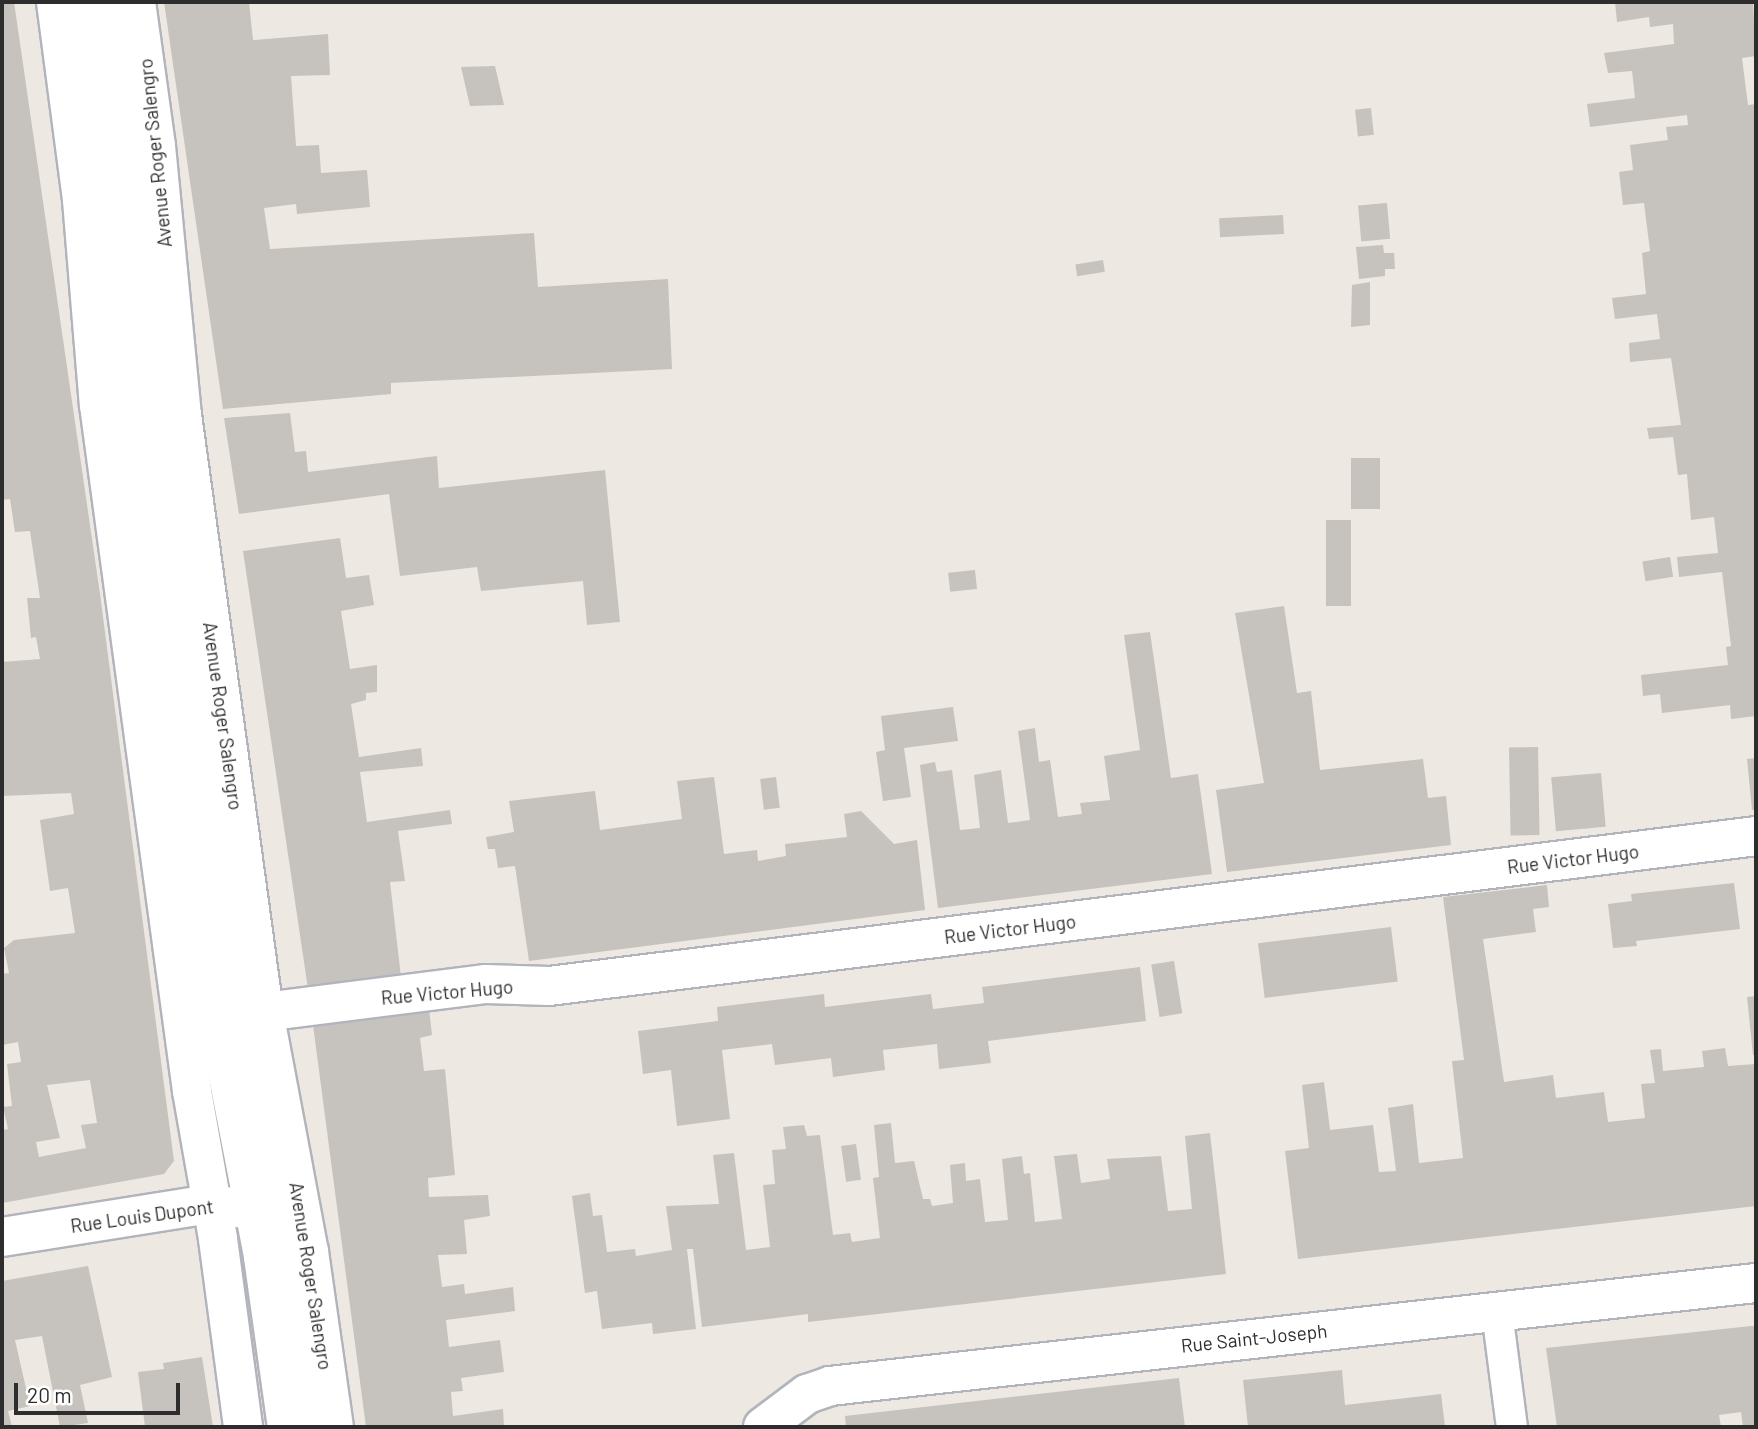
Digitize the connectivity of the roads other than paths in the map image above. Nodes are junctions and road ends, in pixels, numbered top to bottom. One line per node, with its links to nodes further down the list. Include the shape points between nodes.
1 (56, 2): 7 (main road, via 82,200 99,405)
2 (86, 2): 8 (lane, via 133,443 209,999)
3 (109, 2): 8 (lane, via 131,166 153,433)
4 (136, 2): 6 (main road, Avenue Roger Salengro, via 182,415)
5 (1756, 836): 6 (main road, Rue Victor Hugo, via 549,986 486,984)
6 (264, 1012): 10 (main road, Avenue Roger Salengro)
7 (211, 1204): 8 (main road, Rue Louis Dupont); 9 (main road, Rue Louis Dupont); 13 (main road)
8 (263, 1215): 10 (main road); 14 (lane); 15 (lane)
9 (2, 1237)
10 (309, 1252): 16 (main road, Avenue Roger Salengro)
11 (1756, 1283): 12 (main road, Rue Saint-Joseph)
12 (1497, 1311): 17 (main road, Rue Saint-Joseph, via 830,1386 807,1394); 18 (lane)
13 (243, 1427)
14 (283, 1427)
15 (307, 1427)
16 (334, 1427)
17 (763, 1427)
18 (1512, 1427)

